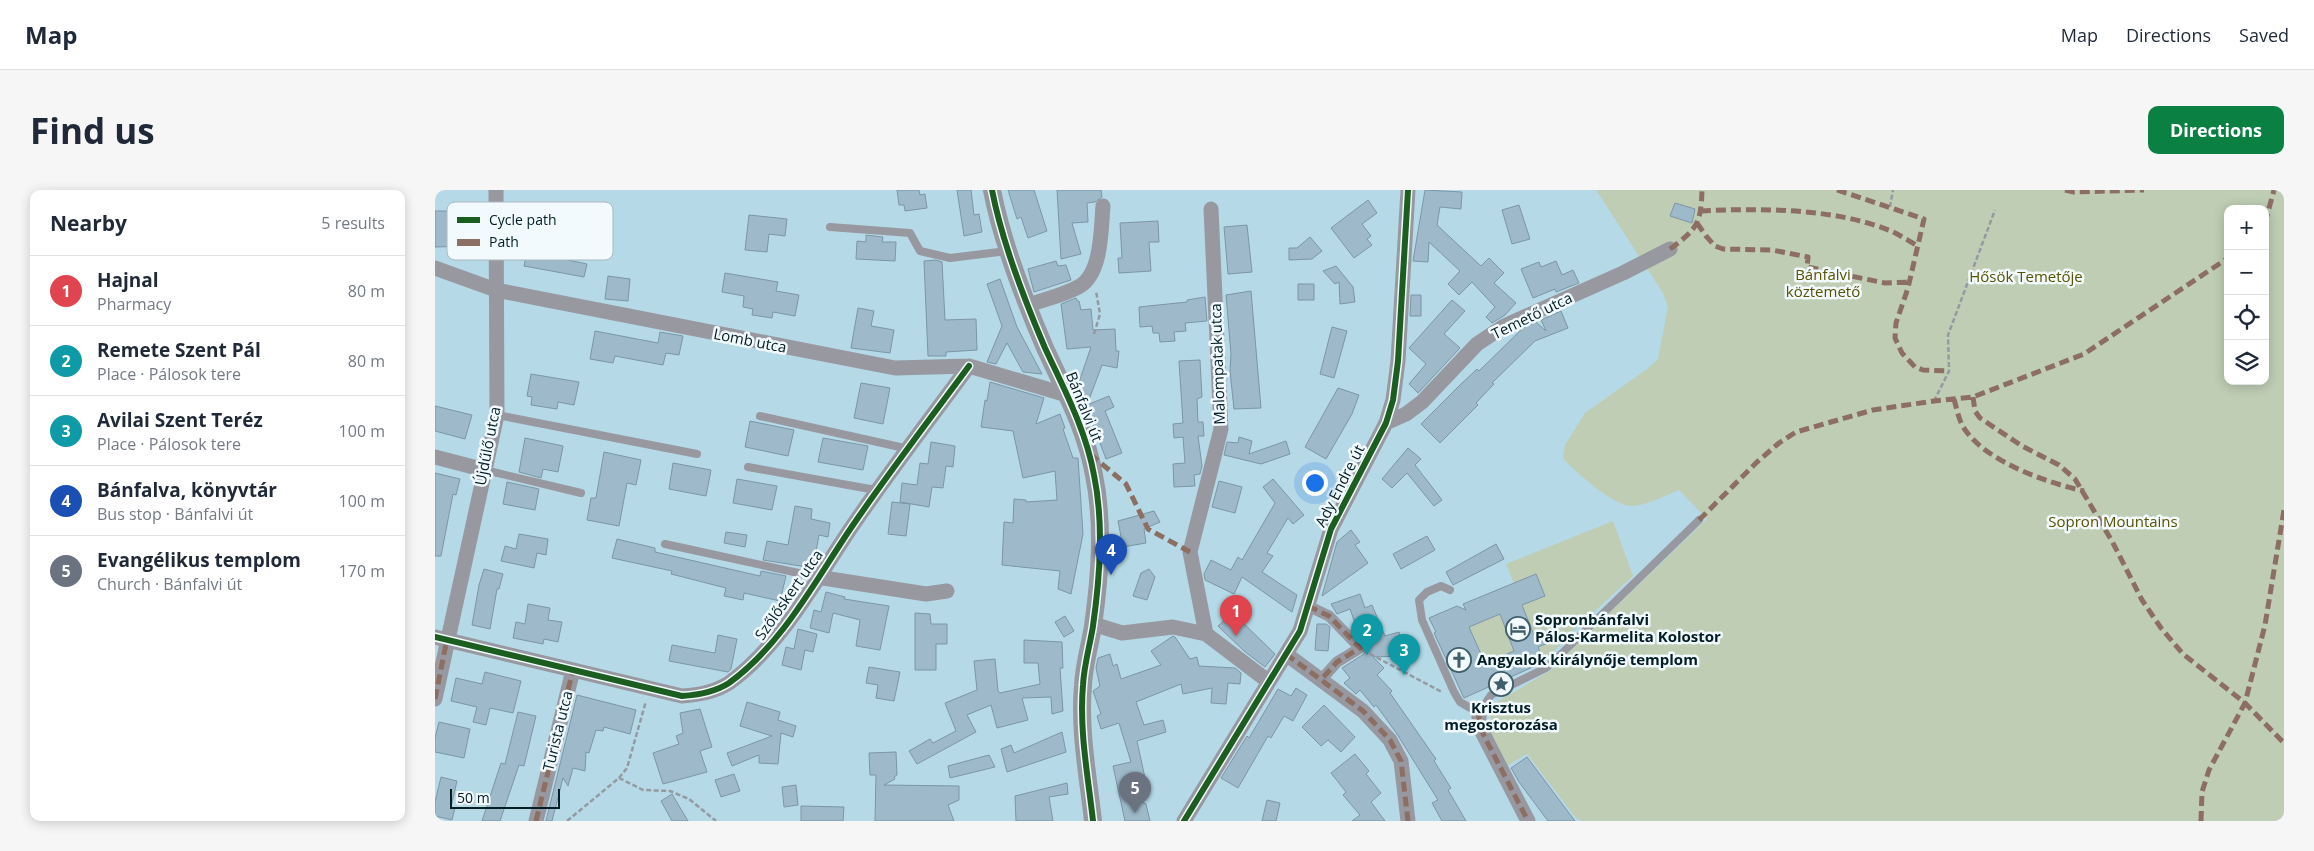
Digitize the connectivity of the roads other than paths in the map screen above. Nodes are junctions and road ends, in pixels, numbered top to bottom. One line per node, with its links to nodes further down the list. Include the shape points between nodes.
1 (992, 190): 7 (street, Bánfalvi út)
2 (1408, 190): 16 (street, Ady Endre út, via 1398,361 1393,400)
3 (1103, 206): 11 (street, via 1100,248 1093,269 1082,286)
4 (1211, 209): 31 (street, Malompatak utca, via 1221,429 1190,552)
5 (830, 227): 7 (lane, via 911,233 920,251 950,258)
6 (1670, 249): 16 (street, Temető utca, via 1504,326 1477,344 1422,402)
7 (1009, 251): 11 (street, Bánfalvi út)
8 (496, 260): 10 (street, Újdűlő utca)
9 (435, 268): 10 (street, Lomb utca)
10 (496, 290): 12 (street, Lomb utca, via 895,368); 14 (street, Újdűlő utca)
11 (1029, 305): 13 (street, Bánfalvi út)
12 (969, 366): 13 (street, Lomb utca); 17 (street, Szőlőskert utca)
13 (1067, 395): 30 (street, Bánfalvi út, via 1090,454 1097,492 1099,561)
14 (497, 415): 18 (lane); 21 (street, Újdűlő utca)
15 (760, 416): 17 (lane)
16 (1386, 423): 29 (street, Ady Endre út, via 1331,529)
17 (909, 450): 22 (street, Szőlőskert utca)
18 (697, 454)
19 (435, 457): 21 (street)
20 (748, 467): 22 (lane)
21 (485, 470): 23 (lane); 32 (street, Újdűlő utca)
22 (878, 488): 26 (street, Szőlőskert utca)
23 (581, 493)
24 (1699, 520): 38 (lane, via 1554,661 1491,695)
25 (665, 544): 26 (lane)
26 (817, 577): 28 (street, via 926,594); 34 (street, Szőlőskert utca, via 765,651 728,683 705,694 682,696)
27 (1450, 590): 38 (lane, via 1441,586 1419,600 1422,620 1460,702)
28 (947, 591)
29 (1308, 606): 33 (street, Ady Endre út, via 1300,631); 35 (street, via 1329,616 1360,648 1337,662)
30 (1093, 624): 31 (street, via 1122,633 1173,626); 40 (street, Bánfalvi út, via 1081,711)
31 (1206, 634): 36 (street)
32 (441, 638): 34 (street, Szőlőskert utca); 37 (street, Újdűlő utca)
33 (1286, 654): 35 (street); 36 (street, Ady Endre út)
34 (573, 670): 39 (street, Turista utca)
35 (1320, 681): 42 (street, via 1363,711 1390,740 1401,761)
36 (1269, 682): 41 (street, Ady Endre út)
37 (435, 699)
38 (1479, 713): 43 (street, via 1479,726)
39 (535, 821)
40 (1093, 821)
41 (1184, 821)
42 (1408, 821)
43 (1528, 821)

